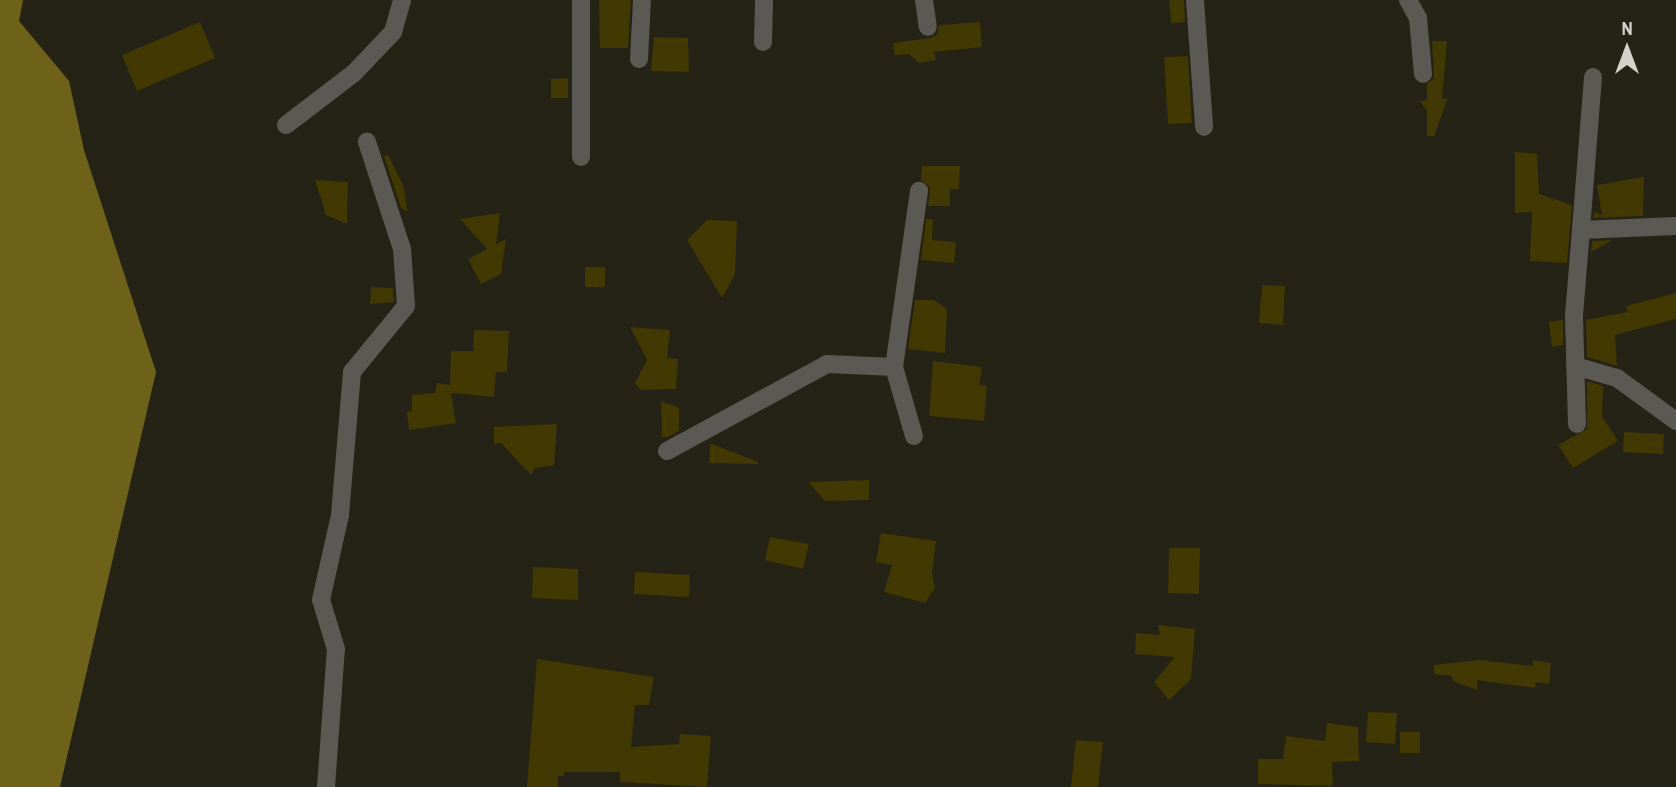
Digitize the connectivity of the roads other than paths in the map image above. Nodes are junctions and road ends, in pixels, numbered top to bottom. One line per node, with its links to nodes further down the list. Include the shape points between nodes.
1 (402, 0): 13 (street, via 393,32 354,73)
2 (581, 0): 16 (street)
3 (642, 0): 10 (street)
4 (764, 0): 9 (street)
5 (924, 0): 8 (street)
6 (1195, 0): 14 (street)
7 (1408, 0): 11 (street, via 1418,18)
8 (928, 27)
9 (763, 42)
10 (639, 59)
11 (1423, 74)
12 (1593, 76): 19 (street)
13 (286, 125)
14 (1204, 127)
15 (367, 142): 26 (street, via 402,249 406,306 352,372 340,515 321,600 336,649)
16 (581, 157)
17 (919, 191): 21 (street)
18 (1676, 226): 19 (street)
19 (1581, 230): 20 (street, via 1574,315)
20 (1576, 366): 22 (street, via 1617,378); 23 (street)
21 (894, 367): 24 (street); 25 (street, via 827,363)
22 (1676, 421)
23 (1577, 424)
24 (914, 436)
25 (667, 451)
26 (326, 787)

